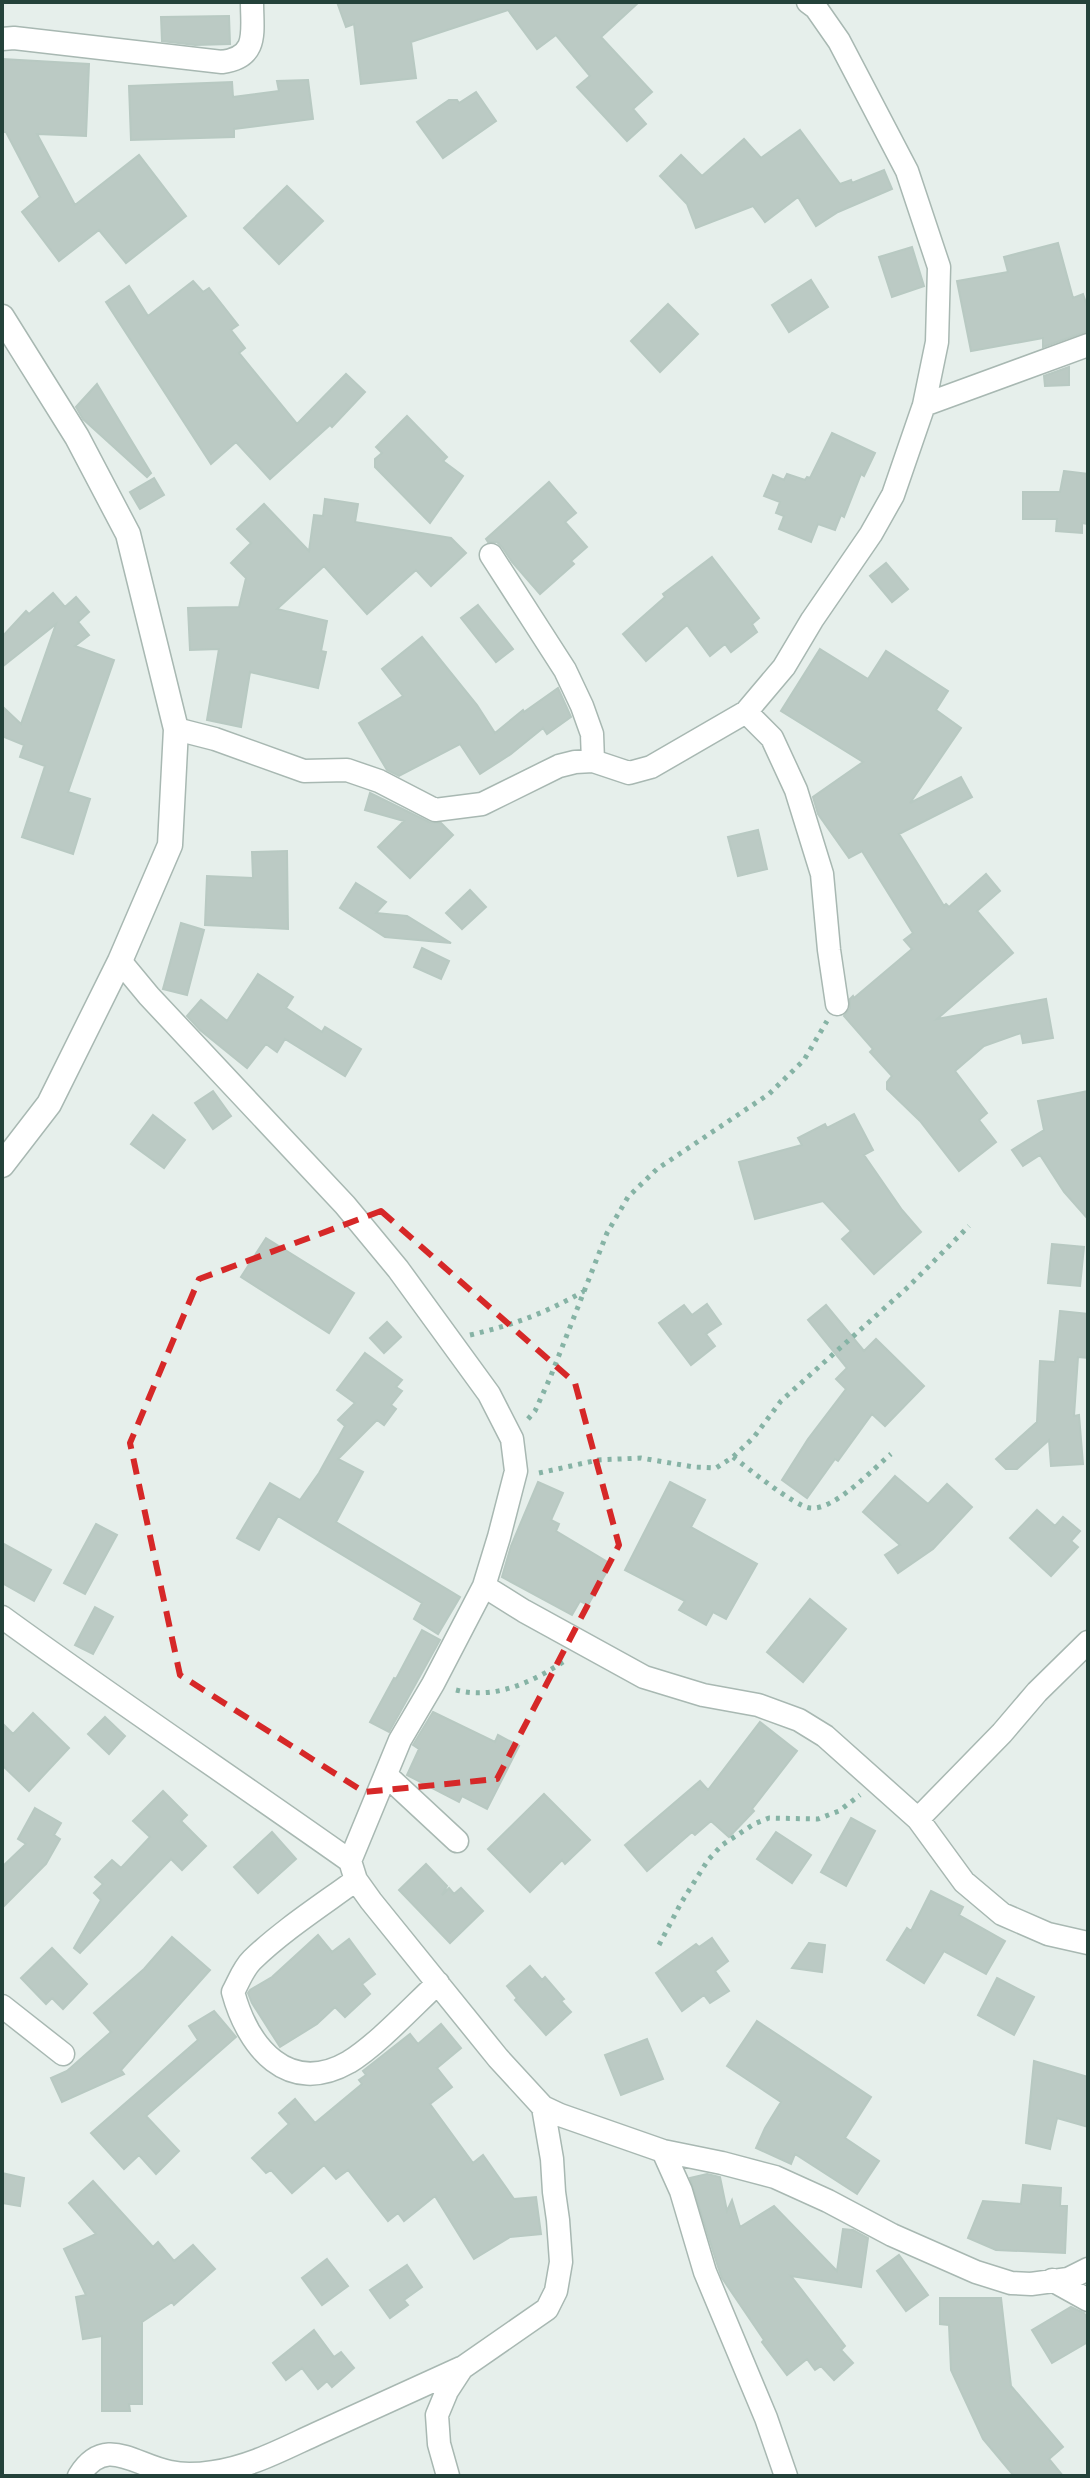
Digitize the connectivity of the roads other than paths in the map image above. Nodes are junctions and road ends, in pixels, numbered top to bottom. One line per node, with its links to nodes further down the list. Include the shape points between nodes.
1 (252, 2): 3 (street, via 248,53 238,60)
2 (808, 2): 6 (street, via 839,41 907,171 939,267 937,342)
3 (2, 39)
4 (2, 317): 9 (street, via 77,437 128,534)
5 (1088, 345): 6 (street)
6 (924, 405): 8 (street, via 893,495 871,534 784,667)
7 (491, 555): 10 (street, via 570,682 592,734)
8 (746, 712): 10 (street, via 651,767 629,773); 12 (street, via 772,738 796,790 818,860)
9 (176, 729): 10 (street, via 304,771 347,770 435,810 482,804 559,766); 11 (street, via 170,845)
10 (593, 761)
11 (120, 961): 13 (street, via 49,1104); 14 (street, via 345,1205 489,1394 512,1439 516,1471)
12 (837, 1004)
13 (2, 1165)
14 (484, 1586): 17 (street); 18 (street, via 644,1677 799,1720 825,1736)
15 (2, 1617): 20 (street)
16 (1088, 1642): 18 (street)
17 (386, 1775): 19 (street); 20 (street)
18 (918, 1819): 21 (street, via 964,1882 1002,1914 1048,1934)
19 (457, 1841)
20 (353, 1870): 22 (street, via 371,1901); 22 (street, via 244,1971 233,1992 257,2046 295,2073 327,2071 361,2053)
21 (1088, 1943)
22 (438, 1983): 25 (street)
23 (2, 2006): 24 (street)
24 (63, 2054)
25 (543, 2107): 26 (street); 30 (street, via 561,2262 556,2291 547,2309)
26 (663, 2151): 28 (street, via 775,2177 988,2276 1011,2283); 33 (street)
27 (1088, 2269): 28 (street)
28 (1052, 2280): 29 (street)
29 (1088, 2300)
30 (462, 2368): 31 (street, via 253,2462 213,2472 174,2473 119,2454 101,2454); 32 (street, via 437,2415)
31 (79, 2476)
32 (448, 2476)
33 (786, 2476)

